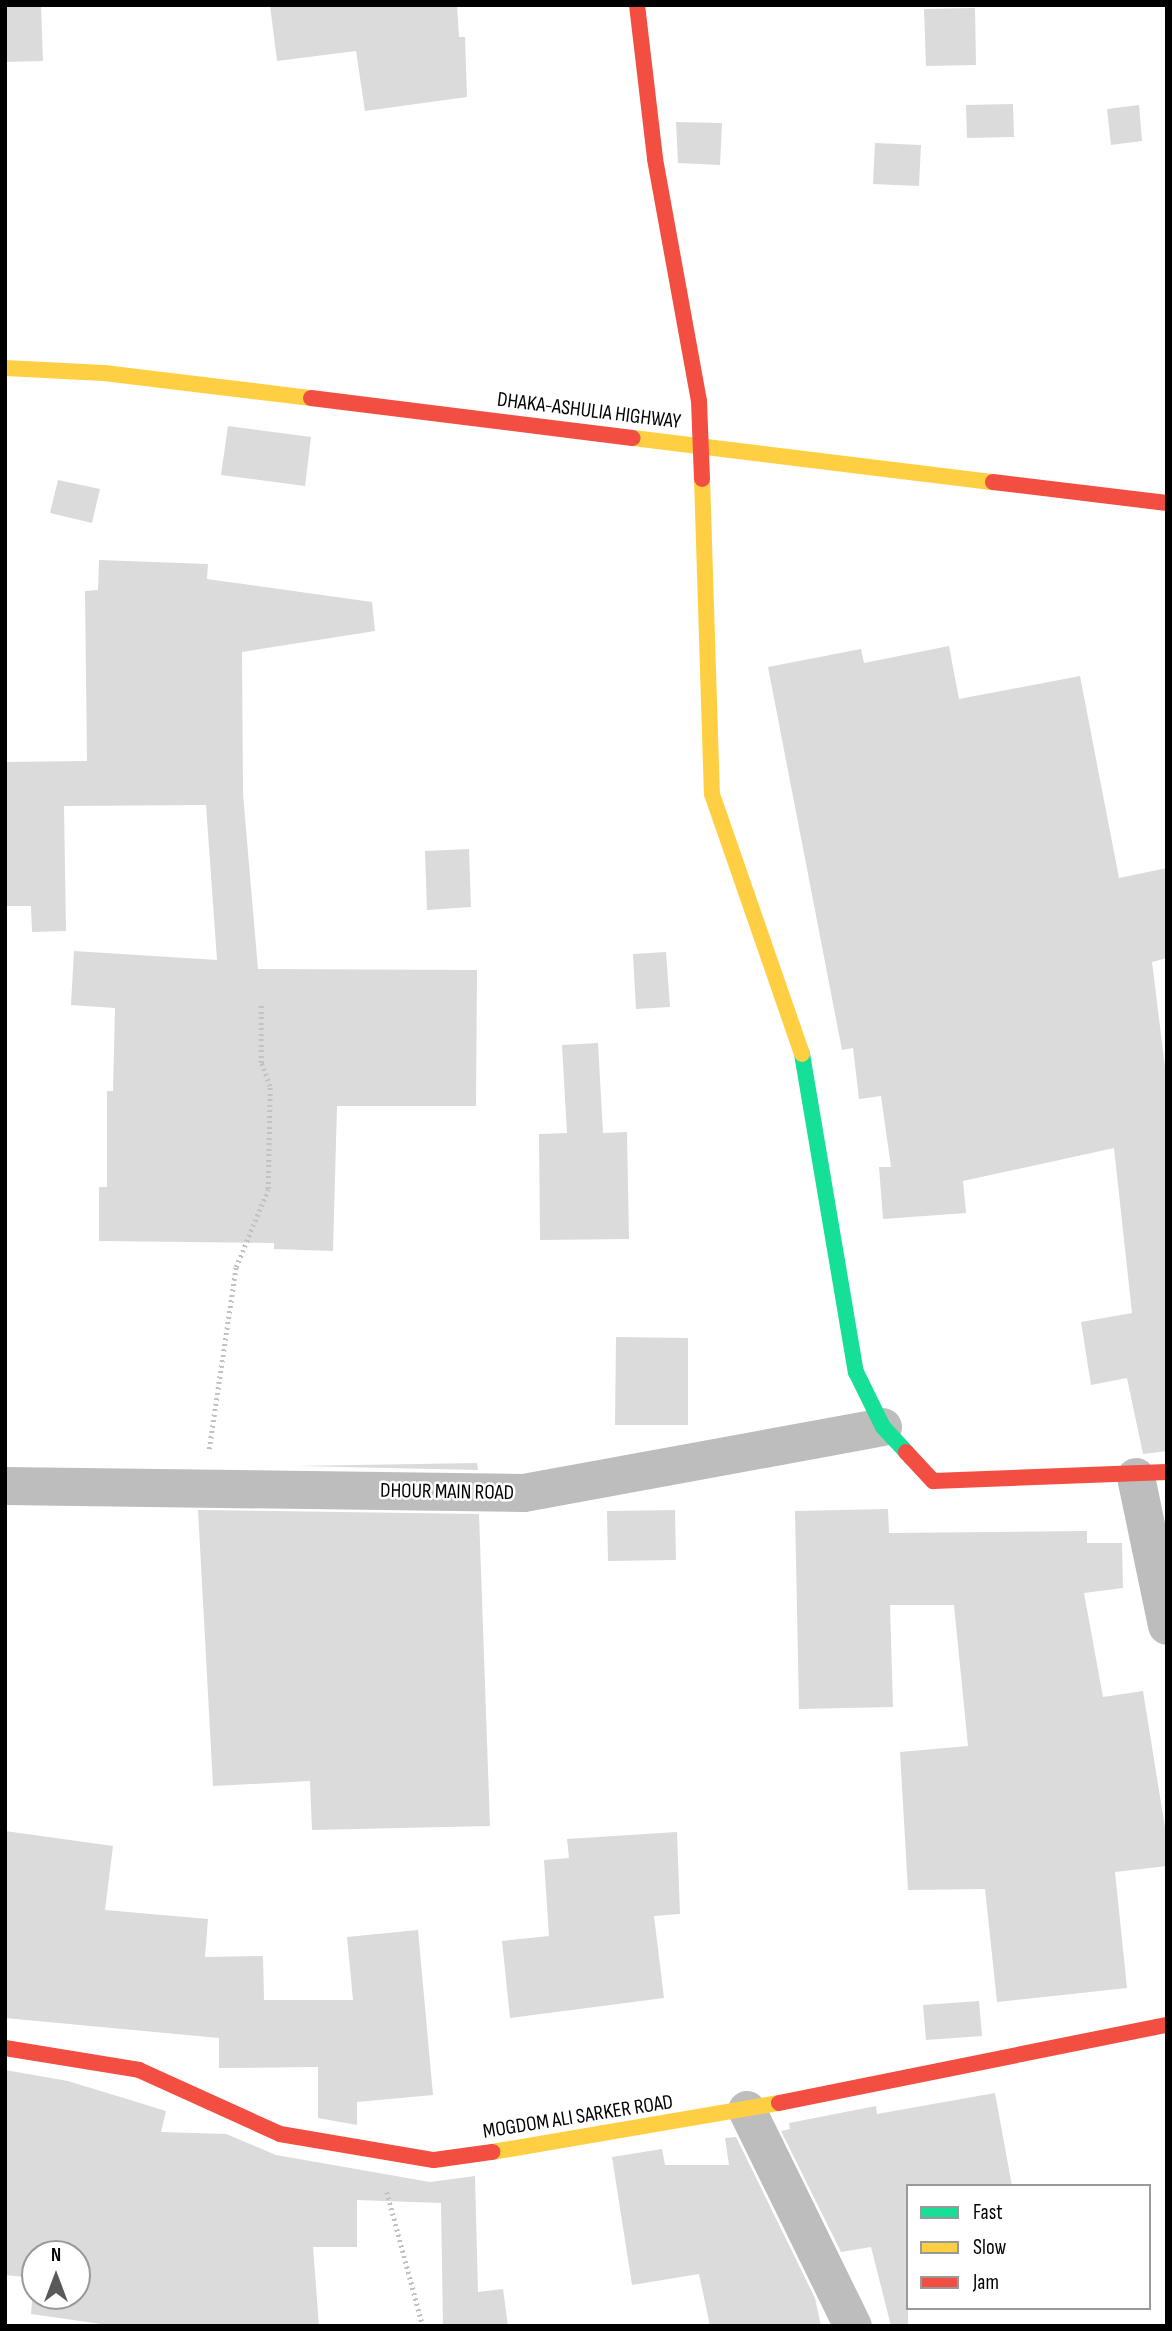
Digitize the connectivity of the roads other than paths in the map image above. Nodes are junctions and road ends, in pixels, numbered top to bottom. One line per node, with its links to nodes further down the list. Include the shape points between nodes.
1 (637, 5): 3 (main road)
2 (5, 368): 3 (main road, DHAKA-ASHULIA HIGHWAY, via 104,373)
3 (701, 446): 4 (main road, DHAKA-ASHULIA HIGHWAY); 5 (main road, via 712,794 801,1049 856,1372)
4 (1167, 503)
5 (883, 1427): 6 (main road, via 933,1481); 7 (street, DHOUR MAIN ROAD, via 524,1493)
6 (1151, 1475): 8 (street)
7 (5, 1486)
8 (1167, 1626)
9 (1167, 2025): 11 (main road, MOGDOM ALI SARKER ROAD)
10 (5, 2048): 11 (main road, MOGDOM ALI SARKER ROAD, via 139,2070 280,2134 434,2160)
11 (747, 2110): 12 (street)
12 (853, 2326)

